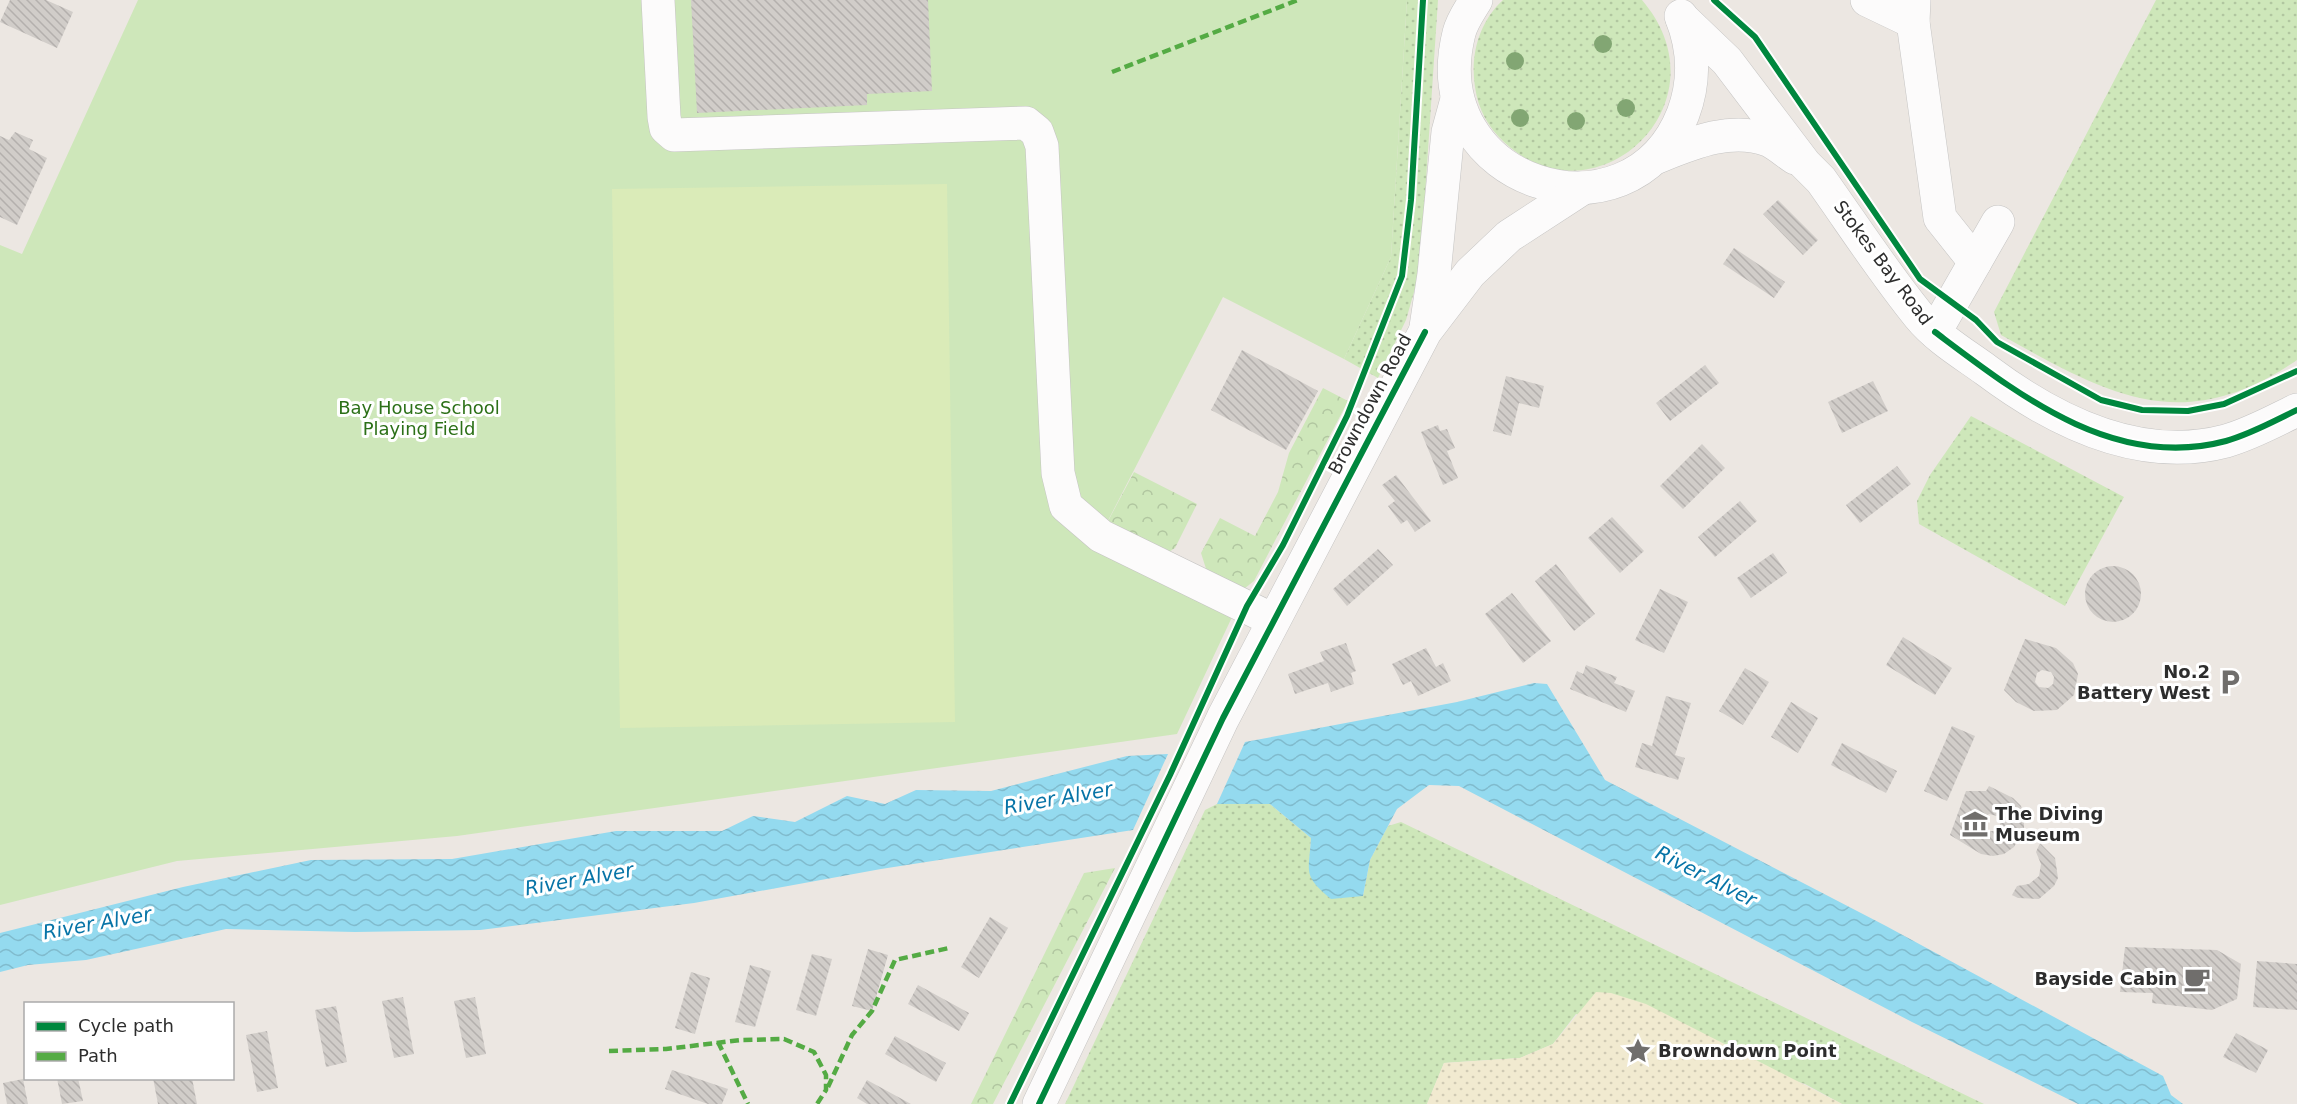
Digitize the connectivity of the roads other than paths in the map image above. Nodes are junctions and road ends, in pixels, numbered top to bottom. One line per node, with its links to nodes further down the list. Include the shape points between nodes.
1 (658, 0): 16 (street, via 664,117 666,128 674,135 1026,123 1036,132 1042,146 1049,234 1058,472 1066,506 1101,536)
2 (1476, 0): 6 (street, Stokes Bay Road)
3 (1867, 0): 5 (street)
4 (1676, 9): 8 (street, Stokes Bay Road, via 1692,55 1691,93 1677,129); 9 (street, Stokes Bay Road, via 1727,61)
5 (1913, 11): 12 (street, via 1940,218)
6 (1460, 15): 7 (street, Stokes Bay Road, via 1454,64)
7 (1458, 99): 10 (street, Stokes Bay Road, via 1470,129 1491,156 1518,175 1549,186); 13 (street, Browndown Road, via 1449,132)
8 (1653, 158): 9 (street, Stokes Bay Road, via 1703,139 1732,136 1768,140); 10 (street, Stokes Bay Road, via 1620,179)
9 (1804, 164): 14 (street, Stokes Bay Road, via 1821,180 1920,318)
10 (1583, 188): 13 (street, Browndown Road, via 1509,236 1470,273)
11 (1998, 222): 12 (street)
12 (1975, 262): 14 (street)
13 (1425, 332): 16 (street, Browndown Road)
14 (1935, 332): 15 (street, Stokes Bay Road, via 2018,394 2067,421 2139,445 2189,447 2226,441)
15 (2297, 410)
16 (1273, 620): 17 (street, Browndown Road, via 1161,844)
17 (1039, 1104)

